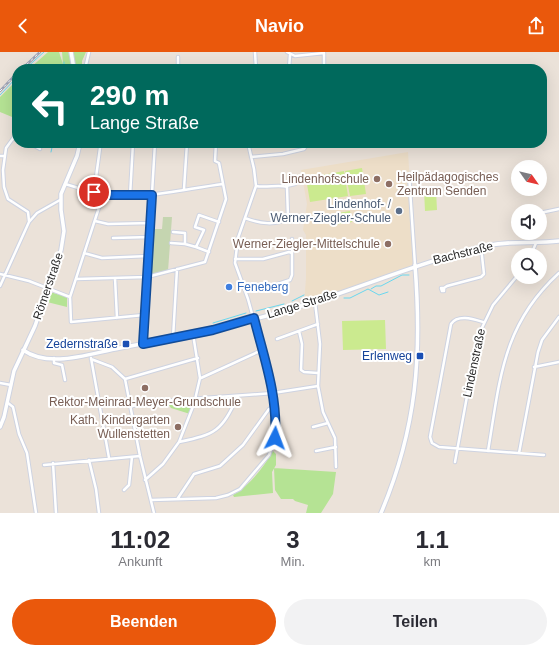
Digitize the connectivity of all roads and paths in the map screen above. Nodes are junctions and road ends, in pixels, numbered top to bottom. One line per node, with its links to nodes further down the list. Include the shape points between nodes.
1 (71, 52): 7 (street)
2 (89, 52): 8 (street)
3 (255, 52): 10 (street)
4 (289, 53): 5 (street, via 295,56); 11 (street)
5 (324, 53): 12 (street)
6 (178, 57): 9 (street)
7 (73, 64)
8 (86, 64)
9 (178, 64)
10 (256, 64)
11 (290, 64)
12 (324, 64)
13 (12, 140): 23 (street)
14 (79, 148): 26 (street, Römerstraße)
15 (100, 148): 32 (street)
16 (133, 148): 35 (street)
17 (155, 148): 34 (street)
18 (187, 148): 31 (street)
19 (216, 148): 27 (street, via 215,161 219,163)
20 (249, 148): 24 (street)
21 (305, 148): 24 (street, via 283,154)
22 (0, 156): 23 (street)
23 (4, 156): 41 (street, via 5,193 13,203 28,212)
24 (251, 156): 29 (street)
25 (409, 174): 60 (street)
26 (65, 184): 32 (street); 36 (street, Römerstraße)
27 (223, 184): 31 (street); 42 (street, via 226,200)
28 (294, 184): 30 (street)
29 (256, 186): 30 (street); 39 (street)
30 (286, 186): 39 (street, via 286,219 265,224)
31 (184, 189): 34 (street)
32 (94, 192): 33 (street)
33 (103, 195): 35 (street); 40 (street)
34 (152, 195): 35 (street); 43 (street)
35 (130, 196)
36 (60, 200): 41 (street, via 37,213); 71 (street, Römerstraße, via 64,238)
37 (559, 209): 38 (street)
38 (547, 212)
39 (245, 218): 59 (street, via 238,238)
40 (94, 221): 43 (street, via 108,224); 56 (street)
41 (29, 222): 64 (street)
42 (219, 222): 52 (street, via 199,215 195,227 204,230); 55 (street)
43 (151, 223): 45 (street)
44 (173, 232): 51 (street, via 185,233)
45 (150, 236): 46 (street); 58 (street)
46 (113, 238)
47 (292, 239): 57 (street)
48 (559, 241): 50 (street, Bachstraße)
49 (171, 243): 51 (street)
50 (536, 243): 53 (street, Bachstraße, via 505,243); 54 (street)
51 (185, 244): 52 (street)
52 (196, 247): 55 (street)
53 (481, 247): 60 (street, Bachstraße); 72 (street, via 484,274)
54 (534, 248)
55 (209, 252): 61 (street, via 205,262)
56 (84, 253): 58 (street, via 102,258); 67 (street)
57 (292, 254): 59 (street, via 289,252 263,259); 70 (street, via 290,280 266,288)
58 (148, 256): 65 (street)
59 (235, 259): 70 (street, via 237,272)
60 (416, 265): 74 (street, Lange Straße); 133 (street, via 419,343 415,398 401,461)
61 (177, 269): 65 (street); 83 (street)
62 (559, 273): 114 (street, via 527,312 507,348)
63 (0, 274): 64 (street)
64 (6, 274): 69 (street); 71 (street)
65 (147, 276): 66 (street); 75 (street)
66 (115, 278): 67 (street); 77 (street)
67 (76, 279): 73 (street)
68 (511, 283): 79 (street, Lindenstraße)
69 (0, 286)
70 (244, 287): 78 (street)
71 (48, 288): 73 (street); 86 (street, Römerstraße, via 35,326)
72 (444, 288)
73 (70, 297): 77 (street, via 71,322)
74 (315, 301): 78 (street, Lange Straße); 80 (street)
75 (144, 315): 77 (street); 85 (street)
76 (559, 317): 93 (street, via 542,340)
77 (117, 318)
78 (254, 318): 82 (street, Lange Straße); 87 (street)
79 (483, 322): 112 (street, Lindenstraße, via 475,350); 112 (street, via 459,318 450,326 430,439 436,447)
80 (318, 324): 81 (street); 94 (street)
81 (299, 331): 84 (street); 94 (street, via 302,344 301,370)
82 (193, 334): 83 (street, Lange Straße); 90 (street)
83 (173, 338): 85 (street, Lange Straße)
84 (277, 339)
85 (143, 344): 88 (street, Lange Straße)
86 (23, 350): 89 (street, Lange Straße, via 36,358); 99 (street, Römerstraße, via 14,370)
87 (262, 350): 95 (street); 101 (street)
88 (90, 354): 89 (street, Lange Straße); 91 (street)
89 (54, 358): 97 (street, via 54,363 62,365)
90 (198, 358): 95 (street); 96 (street)
91 (91, 359): 96 (street, via 112,367); 119 (street)
92 (559, 362): 93 (street)
93 (534, 367): 115 (street)
94 (318, 373): 100 (street)
95 (200, 378): 103 (street)
96 (125, 379): 105 (street)
97 (65, 380)
98 (0, 383): 99 (street)
99 (11, 385): 104 (street, Römerstraße)
100 (318, 386): 101 (street); 107 (street, via 320,402)
101 (273, 393): 102 (street); 106 (street)
102 (238, 396): 103 (street); 110 (street, via 215,432)
103 (196, 399): 105 (street); 110 (street)
104 (8, 403): 108 (street, Römerstraße); 129 (street, via 14,407 19,434 27,453)
105 (132, 406): 117 (street)
106 (275, 406): 127 (street, via 269,409 243,445 220,466 194,474); 127 (street, via 275,438 272,448 240,489 216,498)
107 (328, 424): 109 (street); 111 (street, via 335,438)
108 (0, 427)
109 (313, 427)
110 (179, 442): 125 (street, via 163,464)
111 (336, 447): 113 (street); 124 (street)
112 (458, 448): 114 (street); 121 (street, Lindenstraße)
113 (316, 451)
114 (488, 451): 115 (street)
115 (519, 453): 116 (street)
116 (544, 455)
117 (140, 456): 118 (street); 125 (street)
118 (132, 457): 119 (street); 126 (street, via 129,485)
119 (109, 458): 120 (street)
120 (89, 460): 122 (street); 131 (street)
121 (455, 462)
122 (53, 463): 123 (street); 130 (street)
123 (44, 465)
124 (336, 467)
125 (145, 480): 128 (street)
126 (124, 490)
127 (177, 499): 128 (street)
128 (151, 500): 132 (street)
129 (36, 513)
130 (56, 513)
131 (99, 513)
132 (154, 513)
133 (381, 513)

